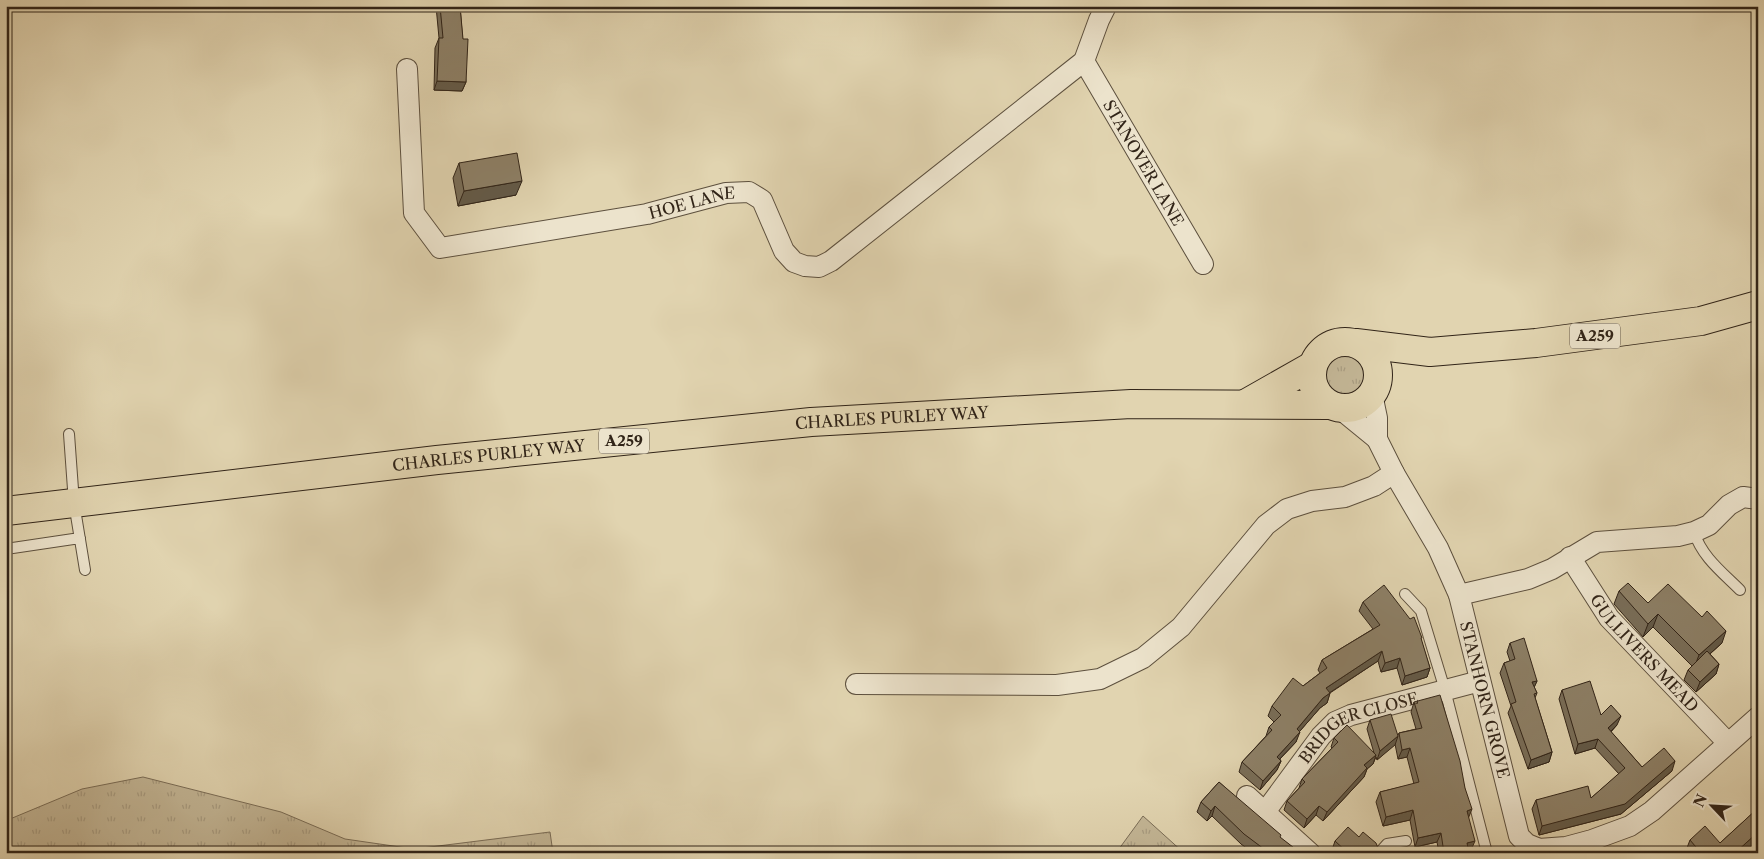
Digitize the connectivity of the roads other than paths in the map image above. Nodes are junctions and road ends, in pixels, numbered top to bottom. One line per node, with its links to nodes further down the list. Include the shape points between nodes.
1 (1106, 6): 2 (street)
2 (1084, 61): 3 (street, HOE LANE, via 831,261 819,267 794,262 784,251 762,200 749,192 726,193 647,214 440,248 414,213); 4 (street, STANOVER LANE)
3 (407, 69)
4 (1202, 264)
5 (1758, 305): 7 (main road, A259, via 1701,321 1536,343)
6 (1356, 343): 7 (main road, A259); 8 (main road, via 1346,341 1325,348); 9 (main road, via 1373,357 1377,367)
7 (1430, 352): 9 (main road, A259)
8 (1312, 366): 10 (main road, CHARLES PURLEY WAY / A259); 11 (main road, via 1314,388 1320,398)
9 (1375, 386): 11 (main road, via 1358,406); 13 (street, STANHORN GROVE)
10 (1243, 404): 11 (main road, CHARLES PURLEY WAY / A259); 16 (main road, CHARLES PURLEY WAY / A259, via 1131,404 811,422 438,460)
11 (1334, 406): 13 (street, STANHORN GROVE)
12 (69, 434): 16 (lane)
13 (1377, 439): 14 (street, STANHORN GROVE)
14 (1394, 474): 25 (street, STANHORN GROVE, via 1438,548); 27 (street, via 1374,486 1345,496 1287,509 1266,525 1181,627 1142,658 1100,679 1058,685)
15 (1758, 499): 18 (street, via 1743,497 1729,505 1709,525)
16 (74, 503): 17 (main road, CHARLES PURLEY WAY / A259); 19 (lane)
17 (6, 511)
18 (1694, 532): 21 (street, via 1597,542); 23 (lane, via 1710,561)
19 (80, 538): 20 (lane); 22 (lane)
20 (6, 549)
21 (1570, 557): 25 (street, via 1528,579); 30 (street, GULLIVERS MEAD, via 1609,618)
22 (85, 570)
23 (1740, 590)
24 (1405, 594): 28 (lane, via 1421,611)
25 (1458, 595): 26 (street, STANHORN GROVE)
26 (1480, 681): 28 (street, BRIDGER CLOSE); 34 (street, STANHORN GROVE, via 1519,836 1539,849)
27 (856, 684)
28 (1445, 690): 32 (street, BRIDGER CLOSE, via 1335,722); 37 (lane)
29 (1758, 717): 30 (street, STANHORN GROVE)
30 (1728, 743): 34 (street, STANHORN GROVE, via 1652,811 1630,826)
31 (1247, 796): 32 (street)
32 (1265, 812): 35 (street)
33 (1406, 841): 36 (lane, via 1387,844)
34 (1567, 850)
35 (1310, 853)
36 (1379, 853)
37 (1487, 853)

